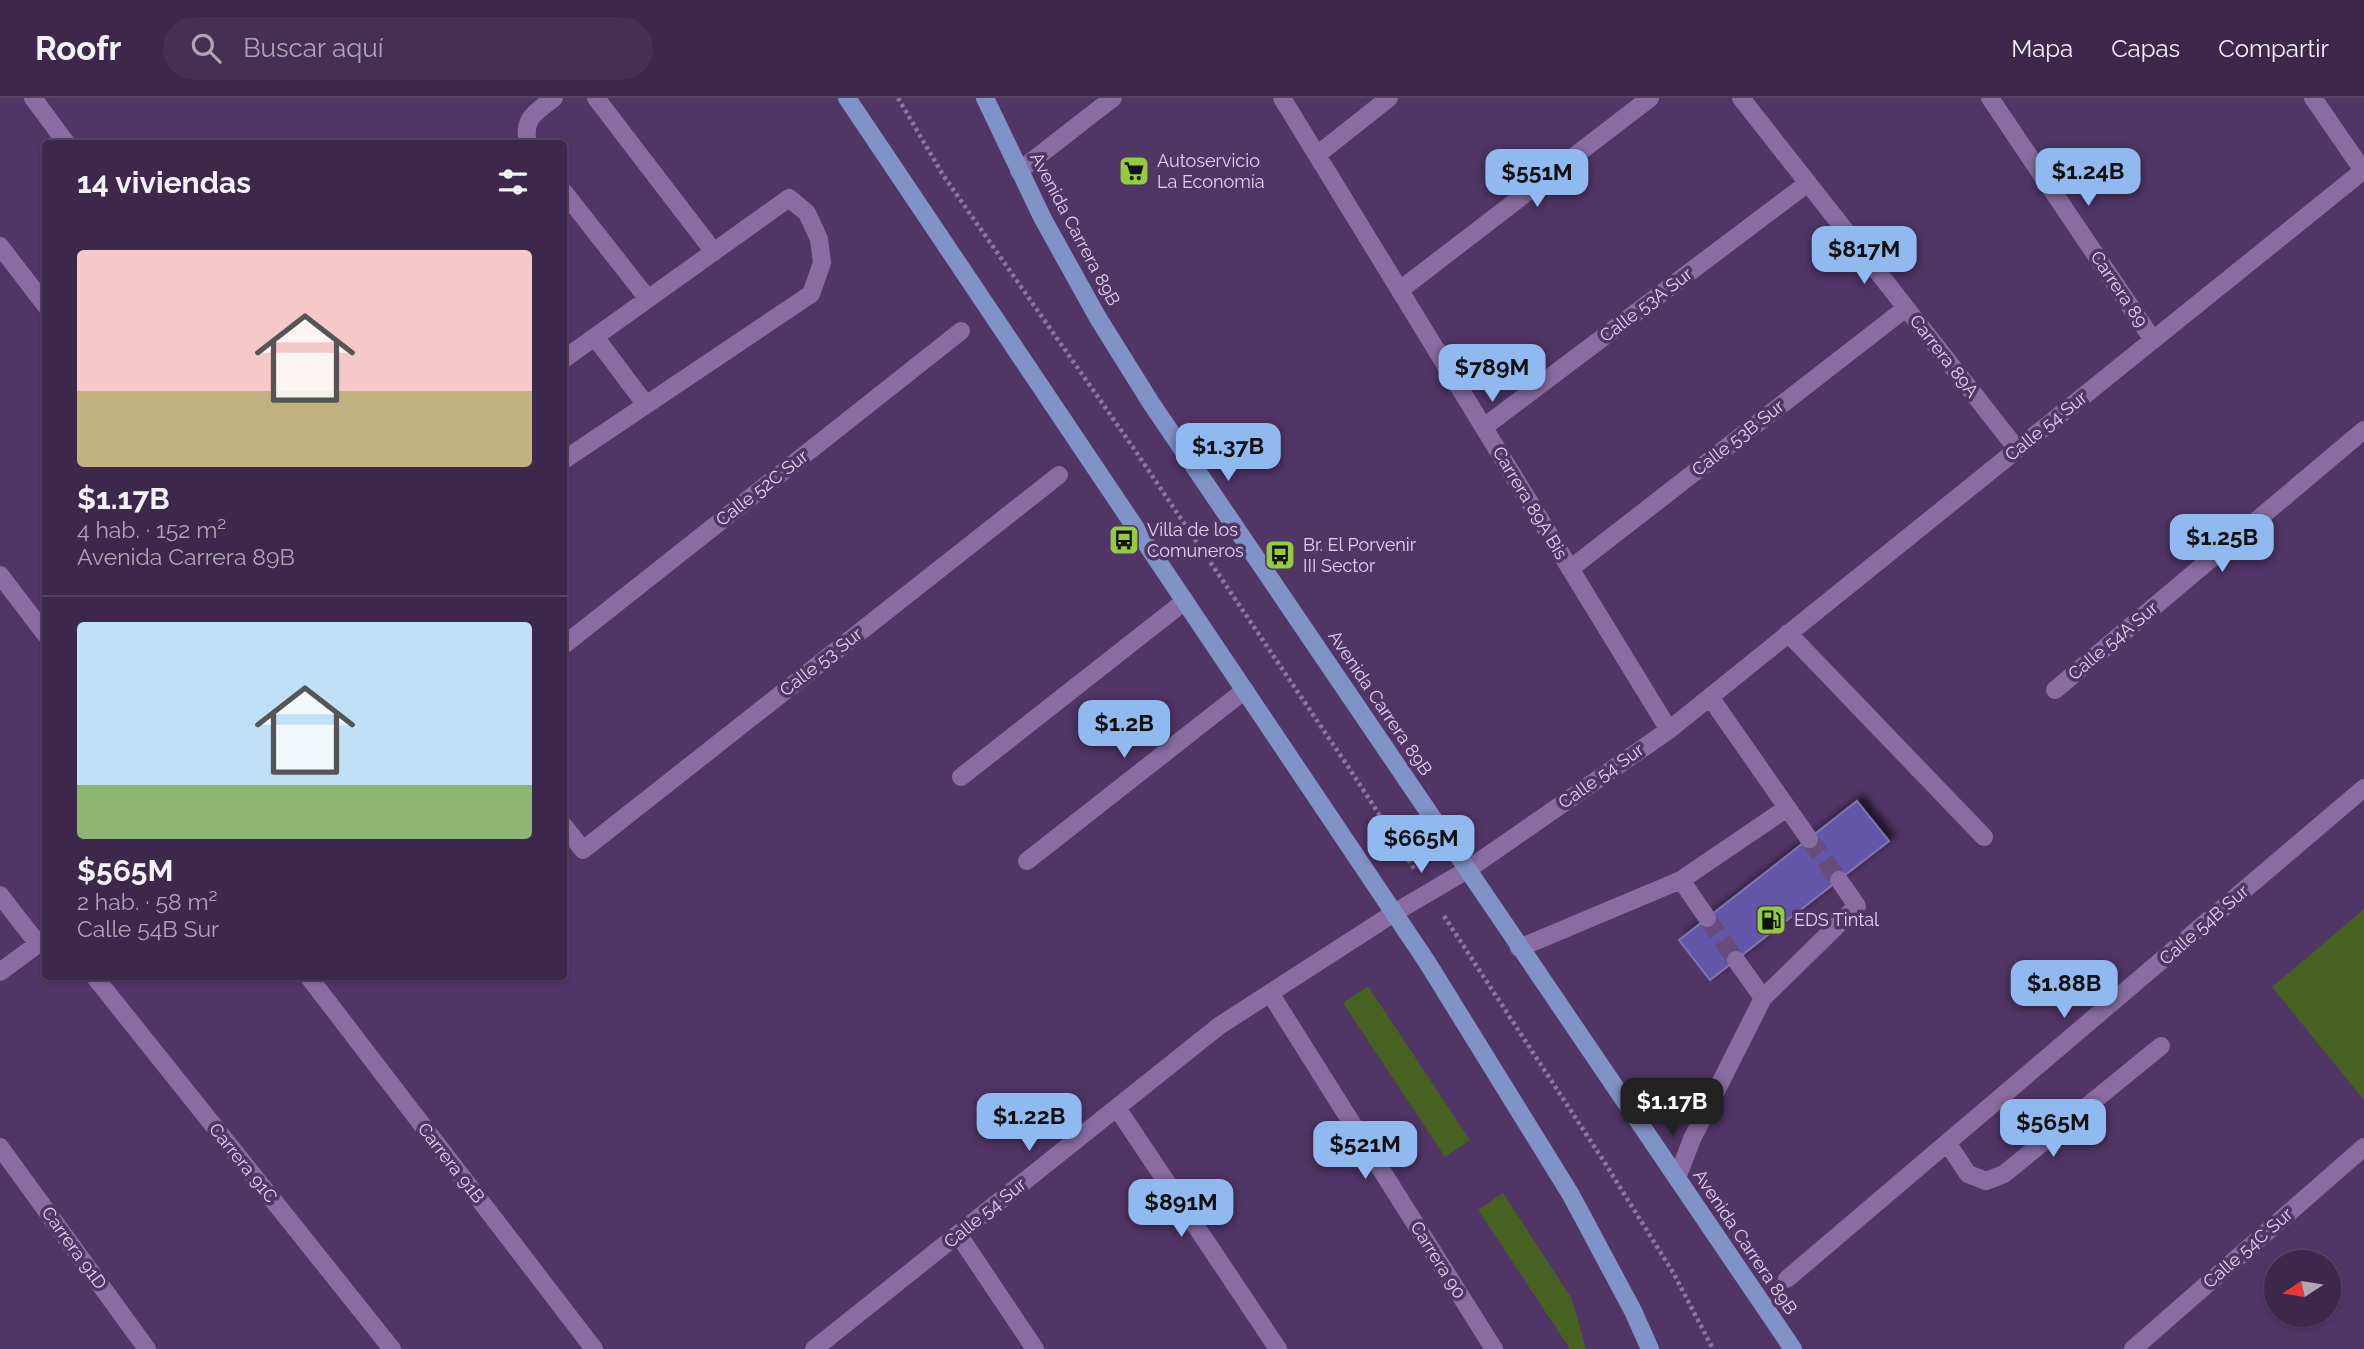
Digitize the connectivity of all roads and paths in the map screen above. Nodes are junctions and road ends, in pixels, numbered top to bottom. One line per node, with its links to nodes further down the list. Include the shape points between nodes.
1 (33, 98): 14 (street)
2 (554, 98): 15 (street, via 530,116)
3 (596, 98): 22 (street)
4 (847, 98): 39 (main road)
5 (898, 98): 57 (path, via 943,175 1130,443)
6 (985, 98): 17 (main road, Avenida Carrera 89B)
7 (1113, 98): 17 (street)
8 (1282, 98): 16 (street, Carrera 89A Bis)
9 (1389, 98): 16 (street)
10 (1650, 98): 23 (street)
11 (1741, 98): 19 (street, Carrera 89A)
12 (1990, 98): 29 (street, Carrera 89)
13 (2313, 98): 18 (street)
14 (64, 140)
15 (527, 140)
16 (1317, 155): 23 (street, Carrera 89A Bis)
17 (1019, 171): 54 (main road, Avenida Carrera 89B, via 1098,318 1151,403)
18 (2364, 171): 29 (street, Calle 54 Sur)
19 (1808, 183): 26 (street, Carrera 89A); 32 (street, Calle 53A Sur)
20 (567, 196): 24 (street)
21 (0, 246): 25 (street)
22 (714, 252): 24 (street); 31 (street, via 789,198 807,213 819,239 822,263 811,294)
23 (1400, 290): 32 (street, Carrera 89A Bis)
24 (648, 299): 28 (street)
25 (42, 301)
26 (1906, 308): 34 (street, Carrera 89A); 37 (street, Calle 53B Sur)
27 (961, 331): 42 (street, Calle 52C Sur)
28 (595, 337): 30 (street); 31 (street)
29 (2153, 340): 34 (street, Calle 54 Sur)
30 (567, 357)
31 (646, 405): 35 (street)
32 (1484, 428): 37 (street, Carrera 89A Bis)
33 (2364, 430): 44 (street, Calle 54A Sur)
34 (2017, 449): 41 (street, Calle 54 Sur)
35 (567, 458)
36 (1059, 475): 50 (street, Calle 53 Sur, via 583,850)
37 (1570, 569): 46 (street, Carrera 89A Bis)
38 (0, 575): 40 (street)
39 (1185, 601): 43 (main road); 47 (street)
40 (42, 630)
41 (1788, 633): 45 (street, Calle 54 Sur); 51 (street)
42 (567, 643)
43 (1245, 690): 53 (street); 59 (main road)
44 (2055, 690)
45 (1710, 697): 46 (street, Calle 54 Sur); 49 (street)
46 (1669, 730): 54 (street, Calle 54 Sur)
47 (961, 777)
48 (2364, 788): 71 (street, Calle 54B Sur)
49 (1787, 808): 52 (street); 55 (street)
50 (567, 830)
51 (1984, 837)
52 (1809, 839)
53 (1027, 861)
54 (1467, 870): 57 (street, Calle 54 Sur); 62 (main road, Avenida Carrera 89B)
55 (1681, 880): 60 (street); 62 (street)
56 (1839, 880): 68 (street, via 1857,906)
57 (1429, 892): 59 (street, Calle 54 Sur); 85 (path, via 1604,1160 1667,1262)
58 (0, 895): 61 (street)
59 (1394, 913): 67 (street, Calle 54 Sur); 84 (main road, via 1571,1195)
60 (1707, 918)
61 (41, 941): 64 (street)
62 (1520, 948): 74 (main road, Avenida Carrera 89B)
63 (1736, 960): 68 (street)
64 (0, 972)
65 (97, 980): 79 (street, Carrera 91C)
66 (311, 980): 80 (street, Carrera 91B)
67 (1270, 993): 70 (street, Calle 54 Sur, via 1219,1026); 83 (street, Carrera 90)
68 (1763, 998): 74 (street)
69 (2161, 1046): 71 (street, via 2004,1174 1986,1181 1968,1174)
70 (1117, 1108): 75 (street, Calle 54 Sur); 82 (street)
71 (1948, 1144): 76 (street, Calle 54B Sur)
72 (0, 1147): 78 (street, Carrera 91D)
73 (2364, 1147): 87 (street, Calle 54C Sur)
74 (1677, 1178): 86 (main road, Avenida Carrera 89B)
75 (958, 1234): 77 (street, Calle 54 Sur); 81 (street)
76 (1787, 1279)
77 (819, 1347)
78 (147, 1349)
79 (392, 1349)
80 (594, 1349)
81 (1035, 1349)
82 (1278, 1349)
83 (1494, 1349)
84 (1650, 1349)
85 (1713, 1349)
86 (1793, 1349)
87 (2133, 1349)

